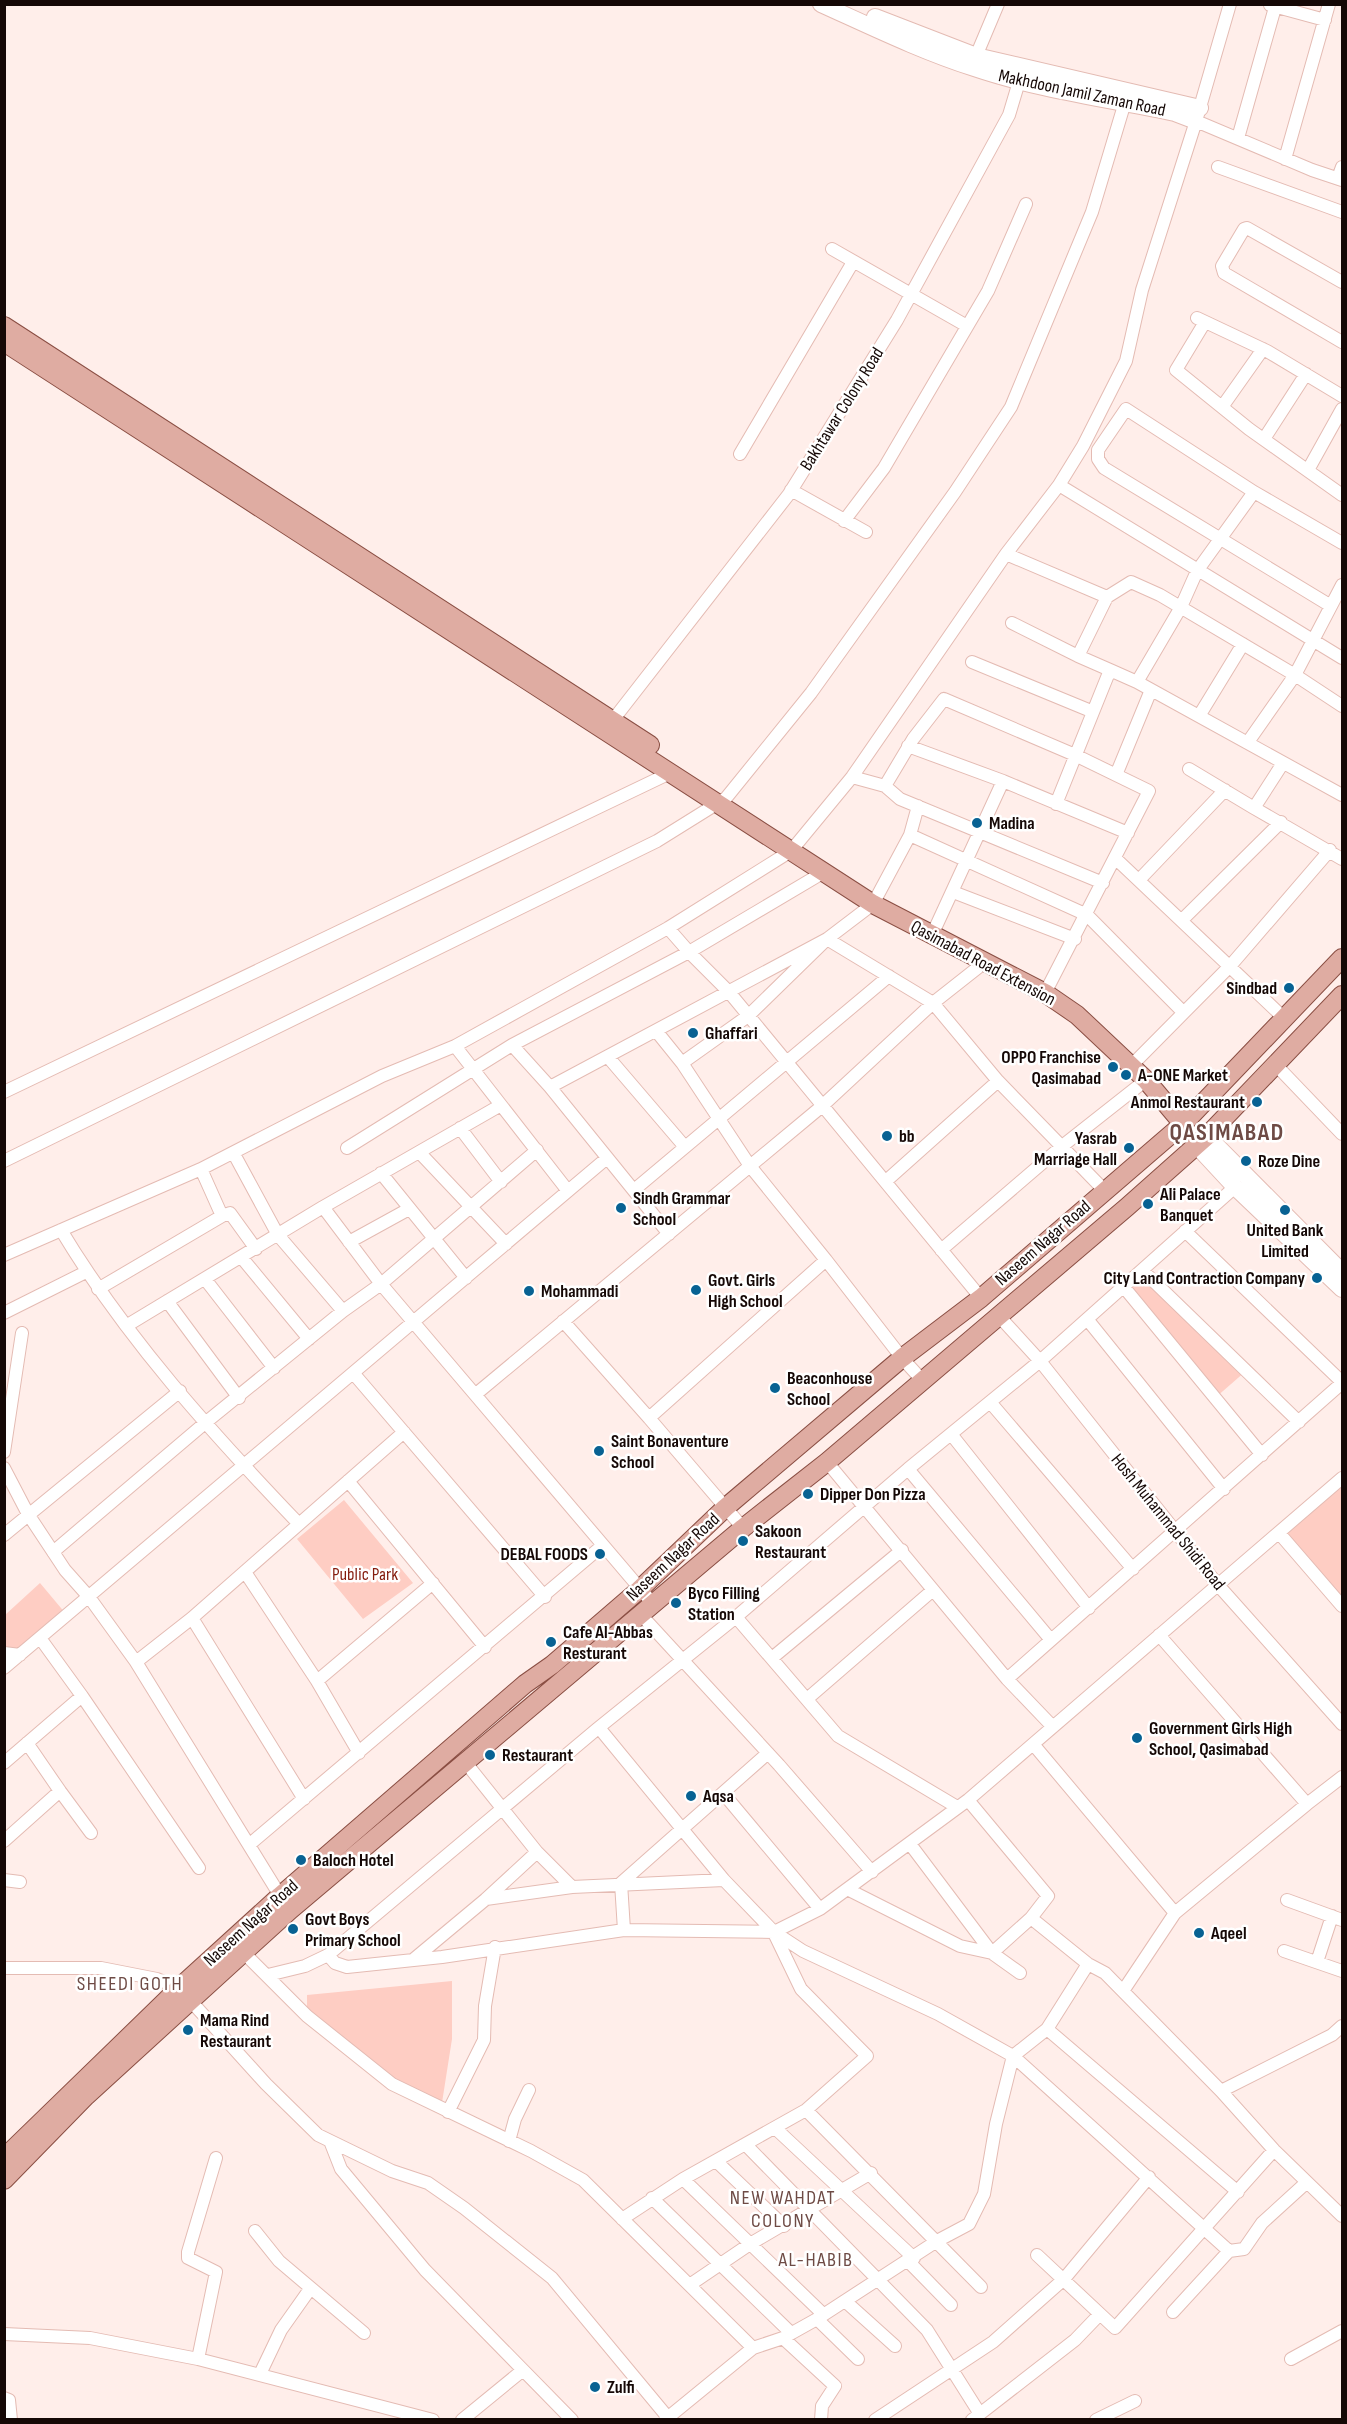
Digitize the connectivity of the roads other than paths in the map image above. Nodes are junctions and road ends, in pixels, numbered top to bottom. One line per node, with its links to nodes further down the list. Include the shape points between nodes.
1 (821, 4): 8 (street, Makhdoon Jamil Zaman Road)
2 (847, 4): 8 (street, Makhdoon Jamil Zaman Road)
3 (998, 4): 9 (street)
4 (1230, 4): 12 (street)
5 (1329, 4): 7 (street)
6 (1274, 5): 7 (street); 13 (street)
7 (1325, 20): 14 (street)
8 (915, 40): 9 (street, Makhdoon Jamil Zaman Road)
9 (974, 62): 10 (street, Makhdoon Jamil Zaman Road)
10 (1022, 75): 11 (street, Makhdoon Jamil Zaman Road); 12 (street, Makhdoon Jamil Zaman Road); 22 (street, Bakhtawar Colony Road, via 1009,115)
11 (1125, 102): 12 (street, Makhdoon Jamil Zaman Road); 75 (street, via 1092,212 1011,407 811,693)
12 (1198, 114): 13 (street, Makhdoon Jamil Zaman Road); 35 (street, via 1142,290 1126,361)
13 (1238, 138): 14 (street, Makhdoon Jamil Zaman Road)
14 (1286, 159): 16 (street, Makhdoon Jamil Zaman Road)
15 (1218, 167): 18 (street)
16 (1341, 175)
17 (1026, 204): 24 (street, via 988,291)
18 (1342, 212)
19 (832, 249): 20 (street)
20 (853, 262): 22 (street); 33 (street)
21 (1342, 282): 26 (street, via 1247,228 1222,266 1224,273)
22 (910, 295): 24 (street); 36 (street, Bakhtawar Colony Road)
23 (4, 326): 62 (main road)
24 (967, 326): 39 (street, via 884,468)
25 (4, 342): 68 (main road)
26 (1342, 342)
27 (1263, 349): 28 (street); 30 (street); 30 (street, via 1201,320 1176,370)
28 (1306, 374): 29 (street); 32 (street)
29 (1342, 396)
30 (1222, 407): 32 (street)
31 (1342, 409): 34 (street)
32 (1264, 439): 34 (street)
33 (740, 454)
34 (1308, 471): 38 (street)
35 (1059, 485): 43 (street); 44 (street)
36 (791, 490): 39 (street); 62 (street, Bakhtawar Colony Road)
37 (1254, 492): 41 (street); 41 (street, via 1126,409 1098,450 1104,468); 42 (street)
38 (1342, 495)
39 (844, 521): 40 (street)
40 (866, 532)
41 (1221, 539): 44 (street); 47 (street)
42 (1342, 543)
43 (1006, 554): 46 (street); 70 (street)
44 (1197, 571): 48 (street); 50 (street)
45 (1342, 585): 47 (street)
46 (1107, 597): 48 (street, via 1131,582); 52 (street)
47 (1331, 606): 50 (street)
48 (1181, 607): 51 (street); 57 (street)
49 (1012, 623): 52 (street)
50 (1314, 640): 53 (street); 56 (street)
51 (1242, 644): 56 (street); 61 (street)
52 (1078, 656): 55 (street)
53 (1342, 658)
54 (972, 662): 60 (street)
55 (1110, 670): 57 (street); 60 (street)
56 (1295, 675): 59 (street); 63 (street)
57 (1137, 682): 58 (street)
58 (1151, 690): 61 (street); 69 (street)
59 (1342, 706)
60 (1091, 711): 65 (street)
61 (1199, 716): 63 (street)
62 (613, 720): 75 (main road)
63 (1248, 742): 66 (street)
64 (908, 746): 65 (street, via 944,699); 71 (street); 72 (street)
65 (1075, 755): 69 (street); 76 (street)
66 (1283, 763): 74 (street); 78 (street)
67 (1189, 769): 73 (street)
68 (670, 773): 75 (main road); 125 (street)
69 (1116, 775): 81 (street, via 1149,791)
70 (852, 777): 72 (street); 84 (street)
71 (1003, 782): 76 (street); 80 (street)
72 (885, 786): 77 (street, via 900,799)
73 (1225, 790): 78 (street); 89 (street)
74 (1342, 795)
75 (721, 800): 84 (main road, Qasimabad Road Extension); 140 (street, via 657,841)
76 (1056, 804): 81 (street)
77 (918, 806): 80 (street); 82 (street)
78 (1254, 808): 79 (street)
79 (1281, 822): 83 (street); 94 (street)
80 (980, 831): 87 (street); 90 (street)
81 (1128, 833): 85 (street)
82 (910, 835): 87 (street); 92 (street)
83 (1330, 850): 86 (street); 102 (street)
84 (791, 851): 88 (main road, Qasimabad Road Extension); 95 (street)
85 (1115, 858): 89 (street); 90 (street)
86 (1342, 859)
87 (967, 861): 91 (street); 93 (street)
88 (824, 872): 92 (main road, Qasimabad Road Extension); 99 (street)
89 (1138, 880): 94 (street)
90 (1103, 883): 93 (street)
91 (953, 892): 96 (street); 98 (street)
92 (873, 904): 96 (main road, Qasimabad Road Extension); 97 (street)
93 (1087, 915): 98 (street); 109 (street)
94 (1182, 920): 102 (street)
95 (668, 928): 99 (street); 115 (street)
96 (932, 936): 101 (main road, Qasimabad Road Extension)
97 (827, 939): 103 (street); 104 (street); 110 (street)
98 (1075, 939): 105 (street)
99 (688, 952): 104 (street); 114 (street)
100 (1342, 958): 107 (main road, Naseem Nagar Road)
101 (985, 962): 105 (main road, Qasimabad Road Extension); 108 (street)
102 (1231, 965): 109 (street); 111 (street)
103 (889, 976): 108 (street); 118 (street)
104 (729, 992): 110 (street); 113 (street)
105 (1045, 993): 120 (main road, Qasimabad Road Extension, via 1077,1015)
106 (1342, 995): 112 (main road, Naseem Nagar Road)
107 (1302, 999): 111 (main road, Naseem Nagar Road); 112 (main road)
108 (933, 1003): 123 (street); 127 (street)
109 (1183, 1012): 120 (street)
110 (748, 1016): 117 (street); 118 (street)
111 (1284, 1018): 129 (main road, Naseem Nagar Road)
112 (1320, 1018): 119 (main road, Naseem Nagar Road)
113 (657, 1032): 116 (street); 117 (street)
114 (512, 1045): 121 (street); 124 (street)
115 (455, 1046): 121 (street); 138 (street, via 382,1076)
116 (608, 1057): 124 (street); 133 (street)
117 (682, 1063): 128 (street)
118 (786, 1063): 127 (street); 128 (street)
119 (1275, 1064): 131 (street); 132 (main road, Naseem Nagar Road)
120 (1130, 1067): 122 (main road, Qasimabad Road Extension)
121 (474, 1070): 126 (street); 135 (street)
122 (1146, 1080): 129 (main road, Qasimabad Road Extension); 134 (street)
123 (998, 1081): 134 (street); 144 (street)
124 (550, 1087): 139 (street)
125 (4, 1092)
126 (501, 1105): 130 (street); 136 (street)
127 (821, 1107): 141 (street); 144 (street)
128 (719, 1119): 133 (street); 141 (street)
129 (1182, 1124): 149 (main road, Naseem Nagar Road)
130 (460, 1128): 137 (street); 145 (street)
131 (1342, 1134)
132 (1201, 1140): 146 (street); 168 (street); 178 (main road, Naseem Nagar Road)
133 (685, 1147): 147 (street)
134 (1061, 1147): 149 (street); 162 (street)
135 (347, 1148)
136 (537, 1150): 145 (street); 148 (street)
137 (419, 1152): 143 (street); 151 (street)
138 (234, 1154): 142 (street); 156 (street)
139 (607, 1158): 147 (street); 148 (street)
140 (4, 1161)
141 (750, 1166): 157 (street); 165 (street)
142 (201, 1169): 153 (street); 154 (street)
143 (381, 1173): 150 (street); 152 (street)
144 (885, 1181): 162 (street)
145 (501, 1182): 151 (street)
146 (1235, 1187): 155 (street); 168 (street)
147 (634, 1190): 157 (street)
148 (568, 1191): 160 (street)
149 (1104, 1191): 174 (main road, Naseem Nagar Road)
150 (323, 1207): 156 (street); 159 (street)
151 (472, 1208): 158 (street); 160 (street)
152 (409, 1209): 158 (street); 159 (street)
153 (222, 1216): 161 (street, via 230,1213); 173 (street)
154 (61, 1230): 163 (street); 167 (street)
155 (1185, 1231): 166 (street); 190 (street)
156 (278, 1234): 161 (street); 176 (street)
157 (669, 1234): 180 (street)
158 (432, 1239): 169 (street); 171 (street)
159 (349, 1242): 171 (street)
160 (506, 1244): 169 (street)
161 (256, 1249): 164 (street)
162 (941, 1250): 174 (street)
163 (4, 1255)
164 (242, 1258): 170 (street); 184 (street)
165 (826, 1260): 185 (street); 196 (street)
166 (1142, 1270): 172 (street); 197 (street)
167 (86, 1272): 173 (street); 177 (street)
168 (1340, 1277)
169 (466, 1278): 181 (street)
170 (205, 1279): 175 (street); 187 (street)
171 (381, 1284): 176 (street); 181 (street)
172 (1123, 1287): 179 (street); 202 (street)
173 (98, 1289): 182 (street)
174 (981, 1298): 178 (main road); 185 (main road, Naseem Nagar Road)
175 (167, 1301): 182 (street); 194 (street)
176 (343, 1311): 184 (street)
177 (4, 1314)
178 (998, 1315): 186 (street, Hosh Muhammad Shidi Road); 189 (main road, Naseem Nagar Road)
179 (1087, 1319): 186 (street); 209 (street)
180 (563, 1321): 193 (street); 196 (street)
181 (414, 1323): 188 (street); 193 (street)
182 (126, 1326): 191 (street)
183 (22, 1333): 192 (street)
184 (309, 1339): 187 (street)
185 (902, 1358): 189 (street); 211 (main road, Naseem Nagar Road)
186 (1040, 1361): 195 (street); 215 (street, Hosh Muhammad Shidi Road)
187 (274, 1368): 194 (street)
188 (354, 1374): 199 (street); 204 (street)
189 (922, 1380): 203 (main road, Naseem Nagar Road)
190 (1342, 1383): 197 (street)
191 (180, 1391): 198 (street); 212 (street)
192 (9, 1393): 201 (street)
193 (476, 1394): 218 (street)
194 (239, 1398): 198 (street)
195 (990, 1402): 200 (street); 221 (street)
196 (649, 1418): 211 (street)
197 (1299, 1422): 202 (street)
198 (205, 1424): 204 (street); 220 (street)
199 (404, 1432): 208 (street); 228 (street)
200 (951, 1434): 206 (street); 230 (street)
201 (4, 1452)
202 (1262, 1455): 209 (street)
203 (826, 1462): 210 (street); 214 (main road, Naseem Nagar Road)
204 (244, 1466): 213 (street); 227 (street)
205 (4, 1468): 212 (street)
206 (908, 1469): 210 (street); 236 (street)
207 (1342, 1478): 216 (street)
208 (348, 1482): 213 (street); 223 (street)
209 (1224, 1489): 215 (street)
210 (864, 1507): 219 (street); 232 (street)
211 (725, 1508): 214 (street); 225 (main road, Naseem Nagar Road)
212 (28, 1514): 217 (street); 220 (street)
213 (299, 1524): 222 (street)
214 (743, 1528): 231 (main road, Naseem Nagar Road)
215 (1175, 1533): 221 (street); 224 (street, Hosh Muhammad Shidi Road)
216 (1279, 1533): 224 (street); 229 (street)
217 (4, 1535)
218 (602, 1546): 225 (street); 228 (street)
219 (902, 1550): 226 (street); 240 (street)
220 (53, 1552): 227 (street)
221 (1133, 1569): 230 (street)
222 (245, 1572): 233 (street); 245 (street)
223 (433, 1583): 237 (street); 245 (street)
224 (1218, 1585): 234 (street); 248 (street, Hosh Muhammad Shidi Road)
225 (639, 1590): 231 (street); 281 (main road, Naseem Nagar Road, via 525,1684)
226 (933, 1590): 244 (street); 247 (street)
227 (89, 1597): 235 (street); 242 (street)
228 (544, 1597): 237 (street)
229 (1342, 1606)
230 (1089, 1608): 236 (street)
231 (648, 1611): 241 (street); 255 (main road, Naseem Nagar Road)
232 (736, 1617): 240 (street); 241 (street)
233 (192, 1618): 242 (street); 260 (street)
234 (1159, 1635): 249 (street); 262 (street)
235 (40, 1638): 239 (street); 246 (street)
236 (1051, 1640): 244 (street)
237 (485, 1647): 253 (street)
238 (4, 1653): 239 (street)
239 (20, 1655): 243 (street)
240 (772, 1658): 247 (street)
241 (682, 1660): 250 (street); 254 (street)
242 (136, 1662): 268 (street)
243 (4, 1668)
244 (1007, 1679): 249 (street)
245 (316, 1681): 253 (street)
246 (82, 1696): 251 (street); 271 (street)
247 (807, 1699): 263 (street, via 838,1736)
248 (1342, 1724)
249 (1053, 1727): 252 (street)
250 (600, 1729): 264 (street); 265 (street)
251 (27, 1743): 256 (street); 258 (street)
252 (1033, 1744): 261 (street); 283 (street)
253 (359, 1753): 260 (street)
254 (768, 1753): 259 (street); 272 (street)
255 (466, 1762): 264 (street); 281 (main road, Naseem Nagar Road)
256 (4, 1763)
257 (1342, 1777): 262 (street)
258 (60, 1791): 266 (street); 267 (street)
259 (723, 1794): 265 (street); 282 (street)
260 (304, 1799): 268 (street)
261 (968, 1800): 263 (street); 284 (street, via 1048,1896)
262 (1307, 1804): 283 (street)
263 (957, 1807): 269 (street)
264 (503, 1810): 270 (street); 292 (street)
265 (683, 1827): 274 (street); 276 (street)
266 (91, 1833)
267 (4, 1841)
268 (250, 1844): 281 (street)
269 (910, 1844): 272 (street); 291 (street)
270 (537, 1852): 277 (street); 279 (street)
271 (199, 1868)
272 (872, 1872): 278 (street)
273 (4, 1880): 275 (street)
274 (724, 1880): 276 (street); 287 (street)
275 (20, 1882)
276 (621, 1883): 277 (street); 286 (street)
277 (572, 1887): 279 (street)
278 (849, 1890): 282 (street); 291 (street, via 960,1946)
279 (486, 1899): 293 (street)
280 (1287, 1900): 285 (street)
281 (285, 1903): 290 (main road, Naseem Nagar Road); 301 (main road, Naseem Nagar Road)
282 (820, 1909): 287 (street)
283 (1175, 1913): 300 (street)
284 (1032, 1918): 291 (street); 295 (street)
285 (1337, 1918): 294 (street)
286 (624, 1930): 287 (street); 288 (street)
287 (774, 1932): 304 (street, via 803,1951 938,2014); 307 (street, via 801,1989 867,2056)
288 (495, 1947): 293 (street); 308 (street, via 485,2006 484,2040)
289 (1284, 1951): 294 (street)
290 (244, 1953): 299 (street); 301 (main road, Naseem Nagar Road)
291 (992, 1953): 298 (street)
292 (328, 1955): 293 (street, via 335,1963 347,1967); 299 (street, via 305,1966)
293 (414, 1959)
294 (1317, 1962): 297 (street)
295 (1088, 1964): 300 (street, via 1105,1973); 303 (street)
296 (4, 1968): 301 (street, via 101,1968 157,1979)
297 (1342, 1971)
298 (1020, 1972)
299 (268, 1975): 308 (street, via 307,2016 392,2085)
300 (1123, 1991): 306 (street)
301 (185, 1995): 310 (street, via 266,2085 318,2135); 314 (main road, Naseem Nagar Road); 319 (main road, Naseem Nagar Road)
302 (1342, 2026): 306 (street, via 1332,2035)
303 (1047, 2029): 304 (street); 323 (street)
304 (1012, 2056): 318 (street); 331 (street, via 984,2194 969,2224)
305 (529, 2090): 311 (street)
306 (1221, 2091): 313 (street)
307 (806, 2110): 309 (street); 317 (street)
308 (448, 2112): 311 (street)
309 (775, 2128): 312 (street); 322 (street)
310 (330, 2141): 356 (street, via 341,2169 378,2215 425,2270); 362 (street, via 392,2171 428,2183 552,2278)
311 (509, 2141): 327 (street, via 583,2180)
312 (746, 2145): 316 (street); 325 (street)
313 (1274, 2150): 321 (street); 323 (street)
314 (4, 2158)
315 (216, 2158): 353 (street, via 188,2252 188,2258 216,2272)
316 (716, 2161): 320 (street); 328 (street)
317 (872, 2173): 322 (street); 331 (street)
318 (1149, 2177): 329 (street); 337 (street)
319 (4, 2180)
320 (683, 2180): 324 (street); 332 (street)
321 (1307, 2182): 326 (street); 333 (street, via 1262,2223 1244,2249)
322 (843, 2191): 325 (street); 335 (street)
323 (1238, 2192): 329 (street)
324 (652, 2198): 327 (street); 336 (street)
325 (811, 2209): 328 (street); 338 (street)
326 (1342, 2216)
327 (622, 2219): 339 (street)
328 (784, 2226): 332 (street)
329 (1204, 2228): 333 (street); 345 (street, via 1116,2326)
330 (255, 2230): 341 (street, via 279,2261)
331 (938, 2241): 335 (street); 340 (street)
332 (750, 2244): 336 (street); 346 (street)
333 (1229, 2251): 344 (street)
334 (1037, 2255): 337 (street)
335 (911, 2260): 338 (street); 343 (street)
336 (719, 2265): 339 (street); 350 (street)
337 (1064, 2279): 345 (street); 357 (street, via 993,2342)
338 (878, 2280): 342 (street); 357 (street, via 927,2330)
339 (690, 2283): 352 (street)
340 (981, 2287)
341 (310, 2289): 348 (street); 358 (street, via 281,2330)
342 (845, 2301): 346 (street); 351 (street)
343 (951, 2305)
344 (1173, 2312)
345 (1099, 2315): 361 (street, via 1075,2340)
346 (820, 2317): 350 (street); 354 (street)
347 (1342, 2331): 355 (street)
348 (364, 2333)
349 (4, 2334): 353 (street, via 90,2338)
350 (787, 2335): 352 (street); 367 (street, via 834,2386 822,2406)
351 (895, 2346)
352 (753, 2348): 362 (street)
353 (198, 2359): 358 (street)
354 (858, 2359)
355 (1291, 2359)
356 (523, 2370): 365 (street); 366 (street)
357 (951, 2371): 361 (street); 368 (street)
358 (260, 2374): 364 (street)
359 (4, 2398): 363 (street, via 9,2400)
360 (1135, 2401): 369 (street)
361 (976, 2417)
362 (668, 2419)
363 (11, 2420)
364 (433, 2420)
365 (462, 2420)
366 (572, 2420)
367 (821, 2420)
368 (875, 2420)
369 (1096, 2420)

